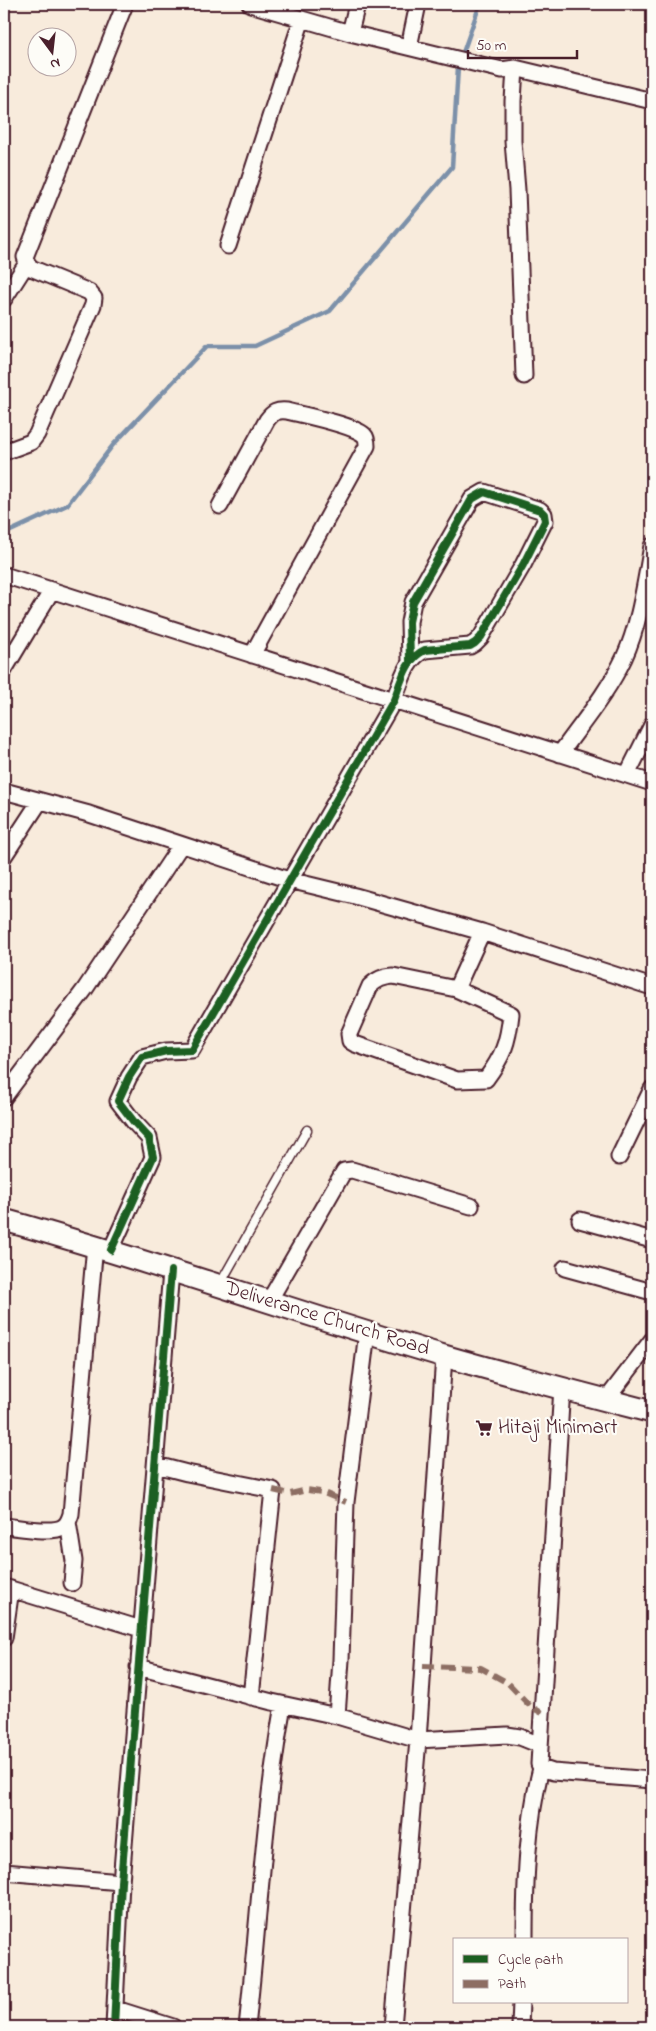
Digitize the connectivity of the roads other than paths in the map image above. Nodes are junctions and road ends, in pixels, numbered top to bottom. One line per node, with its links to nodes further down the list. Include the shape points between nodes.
1 (124, 4): 12 (street, via 28,248)
2 (250, 4): 5 (street)
3 (357, 4): 7 (street)
4 (418, 4): 8 (street)
5 (268, 6): 6 (street)
6 (302, 19): 7 (street); 11 (street)
7 (350, 33): 8 (street)
8 (409, 47): 9 (street)
9 (509, 69): 10 (street); 14 (street)
10 (652, 100)
11 (228, 246)
12 (27, 263): 13 (street); 15 (street, via 31,268 89,292 94,298 37,434 31,442)
13 (4, 299)
14 (524, 376)
15 (4, 452)
16 (220, 506): 20 (street, via 267,420 278,410 351,429 366,438 367,446)
17 (652, 546): 25 (street, via 637,618 624,659)
18 (4, 575): 19 (street)
19 (52, 590): 20 (street); 22 (street)
20 (252, 655): 23 (street)
21 (410, 661): 21 (street, via 425,650 470,646 481,637 545,521 540,510 484,492 472,499 413,602 409,622); 23 (street)
22 (4, 670)
23 (394, 700): 25 (street); 32 (street)
24 (652, 726): 26 (street)
25 (560, 754): 26 (street)
26 (627, 775): 27 (street)
27 (652, 783)
28 (4, 790): 29 (street)
29 (40, 801): 30 (street); 31 (street)
30 (181, 845): 32 (street); 37 (street, via 85,989)
31 (4, 856)
32 (289, 880): 33 (street); 44 (street, via 192,1050 166,1051 142,1057 129,1077 118,1101 149,1138 153,1157)
33 (482, 932): 34 (street); 35 (street)
34 (652, 988)
35 (456, 989): 35 (street, via 393,976 376,980 370,986 349,1034 350,1041 457,1080 486,1079 500,1059 509,1035 511,1014)
36 (652, 1089): 39 (street)
37 (4, 1097)
38 (307, 1130): 47 (lane)
39 (619, 1157)
40 (471, 1206): 49 (street, via 352,1170 344,1171)
41 (4, 1220): 44 (street, Deliverance Church Road)
42 (580, 1220): 43 (street)
43 (652, 1240)
44 (103, 1248): 46 (street, Deliverance Church Road); 57 (street)
45 (565, 1268): 48 (street)
46 (171, 1271): 47 (street, Deliverance Church Road); 56 (street)
47 (219, 1286): 49 (street, Deliverance Church Road)
48 (652, 1292)
49 (269, 1301): 50 (street, Deliverance Church Road)
50 (367, 1332): 52 (street, Deliverance Church Road); 66 (street, via 346,1502)
51 (652, 1340): 54 (street)
52 (444, 1356): 53 (street, Deliverance Church Road); 67 (street)
53 (562, 1387): 54 (street, Deliverance Church Road); 68 (street)
54 (606, 1400): 55 (street, Deliverance Church Road)
55 (652, 1412)
56 (156, 1465): 61 (street); 64 (street, via 186,1474 273,1490)
57 (68, 1522): 58 (street, via 62,1528 52,1530); 59 (street, via 74,1561)
58 (4, 1526)
59 (72, 1583)
60 (7, 1588): 61 (street); 62 (street)
61 (141, 1629): 63 (street)
62 (4, 1638)
63 (138, 1667): 64 (street); 72 (street)
64 (251, 1697): 65 (street)
65 (283, 1705): 66 (street); 78 (street, via 272,1768)
66 (337, 1716): 67 (street)
67 (418, 1740): 68 (street, via 507,1735); 79 (street)
68 (540, 1745): 69 (street)
69 (541, 1768): 70 (street, via 553,1772); 73 (street, via 533,1799 528,1844)
70 (652, 1780)
71 (4, 1872): 72 (street)
72 (121, 1882): 75 (street)
73 (525, 1938)
74 (521, 2004): 80 (street)
75 (116, 2009): 76 (street); 77 (street)
76 (114, 2027)
77 (173, 2027)
78 (247, 2027)
79 (393, 2027)
80 (520, 2027)

